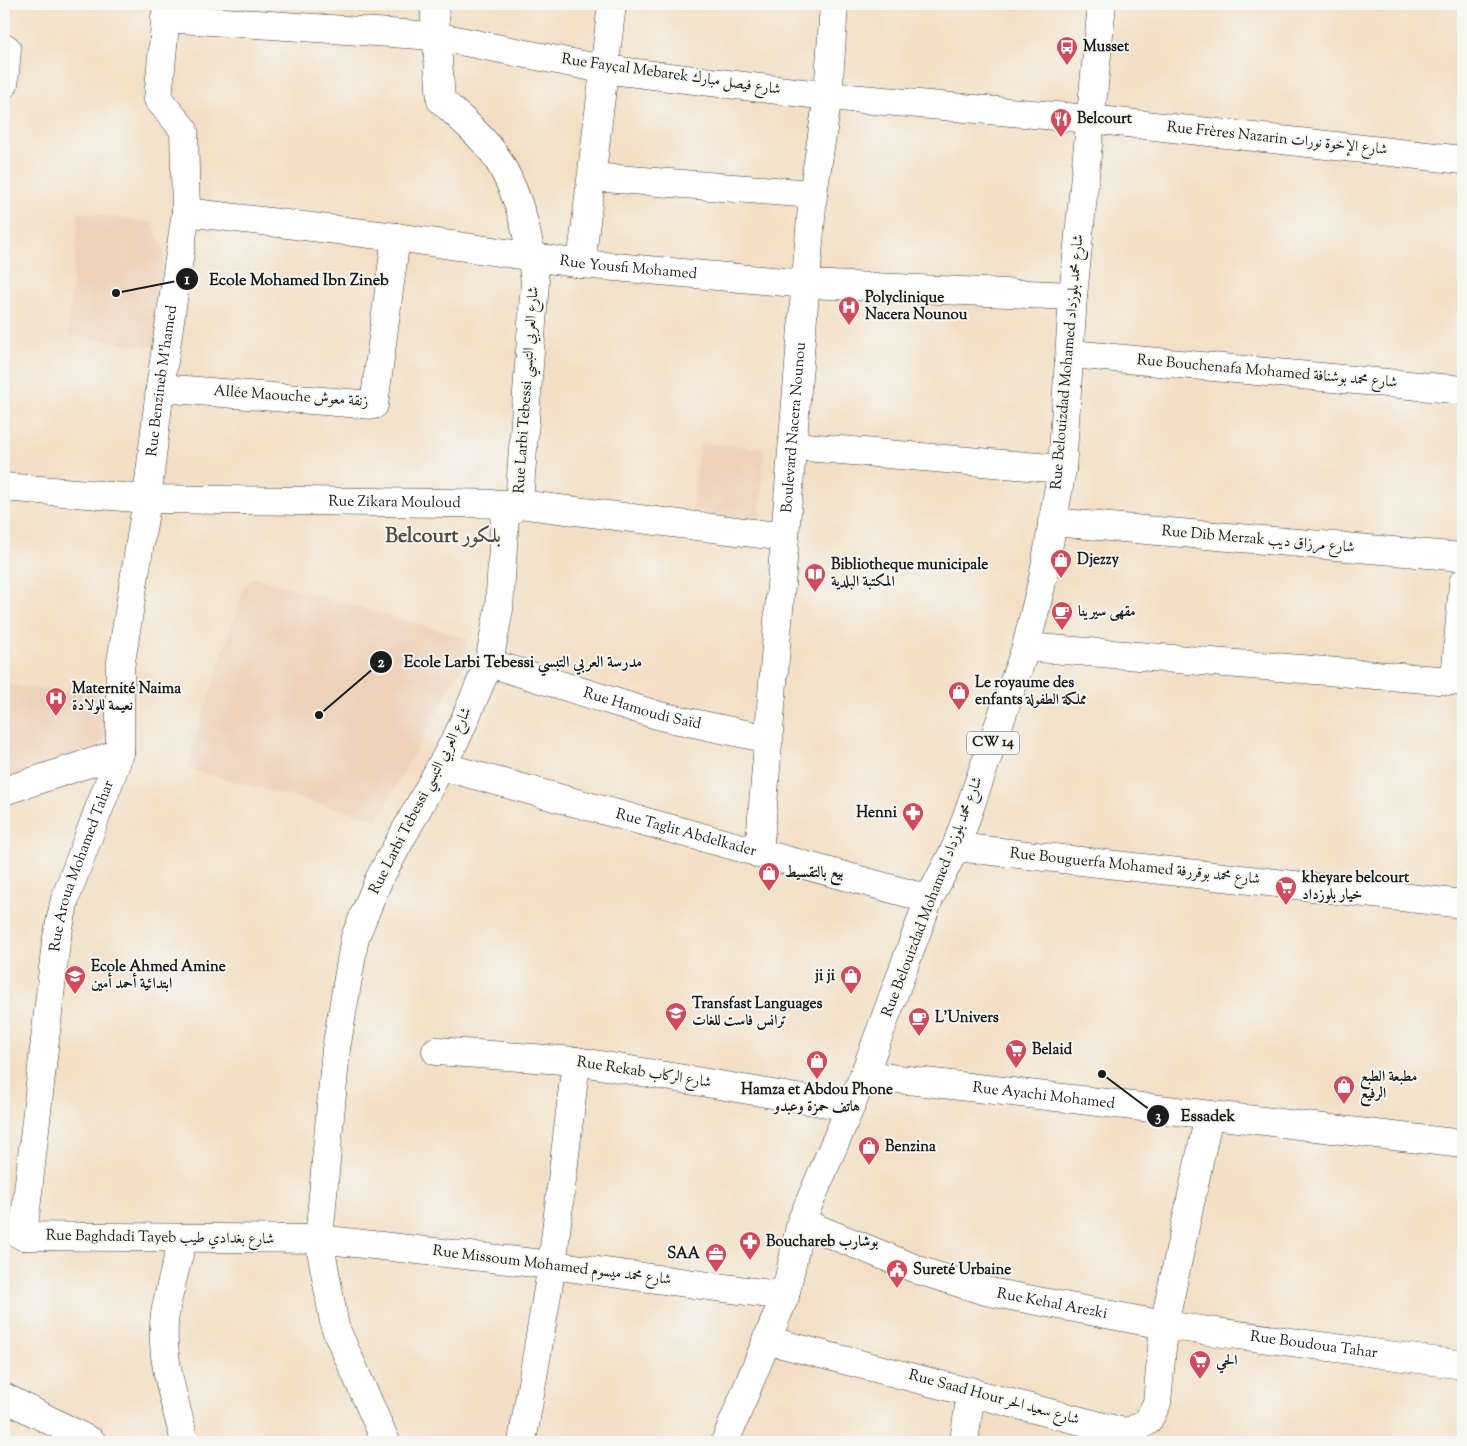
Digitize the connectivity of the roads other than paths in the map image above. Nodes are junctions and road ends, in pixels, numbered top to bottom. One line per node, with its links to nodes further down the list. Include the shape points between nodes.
1 (434, 4): 6 (street, Rue Larbi Tebessi شارع العربي التبسي)
2 (612, 4): 8 (street)
3 (834, 4): 10 (street, Boulevard Nacera Nounou)
4 (1102, 4): 11 (street, Rue Belouizdad Mohamed شارع محمد بلوزداد / CW 14)
5 (166, 11): 6 (street, Rue Fayçal Mebarek شارع فيصل مبارك); 15 (street, Rue Benzineb M'hamed, via 158,99 184,130)
6 (435, 36): 8 (street, Rue Fayçal Mebarek شارع فيصل مبارك); 17 (street, Rue Larbi Tebessi شارع العربي التبسي, via 441,100 494,154 518,200)
7 (7, 49): 9 (street)
8 (603, 69): 10 (street, Rue Fayçal Mebarek شارع فيصل مبارك); 13 (street)
9 (4, 84)
10 (828, 96): 11 (street, Rue Fayçal Mebarek شارع فيصل مبارك); 14 (street, Boulevard Nacera Nounou)
11 (1090, 119): 12 (street, Rue Frères Nazarin شارع الإخوة نورات); 20 (street, Rue Belouizdad Mohamed شارع محمد بلوزداد / CW 14)
12 (1463, 160)
13 (592, 176): 14 (street); 18 (street)
14 (813, 194): 19 (street, Boulevard Nacera Nounou)
15 (186, 212): 16 (street, Rue Yousfi Mohamed); 22 (street, Rue Benzineb M'hamed)
16 (396, 237): 17 (street, Rue Yousfi Mohamed); 22 (street, Allée Maouche زنقة معوش, via 374,405)
17 (532, 258): 18 (street, Rue Yousfi Mohamed); 28 (street, Rue Larbi Tebessi شارع العربي التبسي, via 535,282)
18 (580, 264): 19 (street, Rue Yousfi Mohamed)
19 (807, 284): 20 (street, Rue Yousfi Mohamed); 24 (street, Boulevard Nacera Nounou)
20 (1073, 296): 21 (street, Rue Belouizdad Mohamed شارع محمد بلوزداد / CW 14)
21 (1070, 354): 23 (street, Rue Bouchenafa Mohamed شارع محمد بوشنافة); 25 (street, Rue Belouizdad Mohamed شارع محمد بلوزداد / CW 14)
22 (160, 388): 27 (street, Rue Benzineb M'hamed)
23 (1463, 390)
24 (794, 446): 25 (street); 30 (street, Boulevard Nacera Nounou)
25 (1062, 469): 29 (street, Rue Belouizdad Mohamed شارع محمد بلوزداد / CW 14)
26 (4, 487): 27 (street, Rue Zikara Mouloud)
27 (147, 499): 28 (street, Rue Zikara Mouloud); 37 (street, Rue Aroua Mohamed Tahar, via 120,668)
28 (519, 504): 30 (street, Rue Zikara Mouloud); 34 (street, Rue Larbi Tebessi شارع العربي التبسي, via 505,516 499,609)
29 (1052, 522): 31 (street, Rue Dib Merzak شارع مرزاق ديب); 33 (street, Rue Belouizdad Mohamed شارع محمد بلوزداد / CW 14, via 1043,578)
30 (785, 537): 36 (street, Boulevard Nacera Nounou)
31 (1463, 557)
32 (1463, 583): 35 (street)
33 (1026, 647): 35 (street); 40 (street, Rue Belouizdad Mohamed شارع محمد بلوزداد / CW 14)
34 (489, 663): 36 (street, Rue Hamoudi Saïd, via 660,716); 38 (street, Rue Larbi Tebessi شارع العربي التبسي, via 458,736)
35 (1459, 681)
36 (769, 739): 41 (street, Boulevard Nacera Nounou)
37 (120, 753): 39 (street); 51 (street, Rue Aroua Mohamed Tahar, via 65,899)
38 (441, 766): 41 (street, Rue Taglit Abdelkader); 53 (street, Rue Larbi Tebessi شارع العربي التبسي, via 379,879 355,936 336,1048)
39 (4, 792)
40 (956, 847): 42 (street, Rue Belouizdad Mohamed شارع محمد بلوزداد / CW 14); 43 (street, Rue Bouguerfa Mohamed شارع محمد بوقررفة)
41 (759, 854): 42 (street, Rue Taglit Abdelkader)
42 (929, 899): 46 (street, Rue Belouizdad Mohamed شارع محمد بلوزداد / CW 14)
43 (1463, 904)
44 (436, 1051): 45 (street, Rue Rekab شارع الركاب)
45 (576, 1061): 47 (street, Rue Rekab شارع الركاب); 54 (street)
46 (864, 1076): 47 (street, Rue Belouizdad Mohamed شارع محمد بلوزداد / CW 14); 48 (street, Rue Ayachi Mohamed)
47 (850, 1107): 50 (street, Rue Belouizdad Mohamed شارع محمد بلوزداد / CW 14)
48 (1209, 1115): 49 (street, Rue Ayachi Mohamed); 56 (street, Rue Saad Hour شارع سعيد الحر)
49 (1463, 1144)
50 (801, 1222): 55 (street, Rue Belouizdad Mohamed شارع محمد بلوزداد / CW 14); 56 (street, Rue Kehal Arezki, via 921,1271 985,1291)
51 (13, 1231): 52 (street, Rue Baghdadi Tayeb شارع بغدادي طيب)
52 (183, 1239): 53 (street, Rue Baghdadi Tayeb شارع بغدادي طيب); 62 (street, via 165,1314 165,1341 168,1374)
53 (319, 1239): 54 (street, Rue Missoum Mohamed شارع محمد ميسوم); 63 (street, Rue Larbi Tebessi شارع العربي التبسي, via 336,1327)
54 (552, 1265): 55 (street, Rue Missoum Mohamed شارع محمد ميسوم); 64 (street)
55 (785, 1296): 57 (street, Rue Belouizdad Mohamed شارع محمد بلوزداد / CW 14)
56 (1164, 1325): 58 (street, Rue Boudoua Tahar); 59 (street, Rue Saad Hour شارع سعيد الحر, via 1157,1403 1148,1421 1135,1429 1124,1432)
57 (766, 1340): 59 (street, Rue Saad Hour شارع سعيد الحر); 65 (street, Rue Belouizdad Mohamed شارع محمد بلوزداد / CW 14)
58 (1463, 1365)
59 (971, 1391): 66 (street)
60 (4, 1397): 61 (street)
61 (92, 1442)
62 (185, 1442)
63 (386, 1442)
64 (522, 1442)
65 (725, 1442)
66 (964, 1442)

